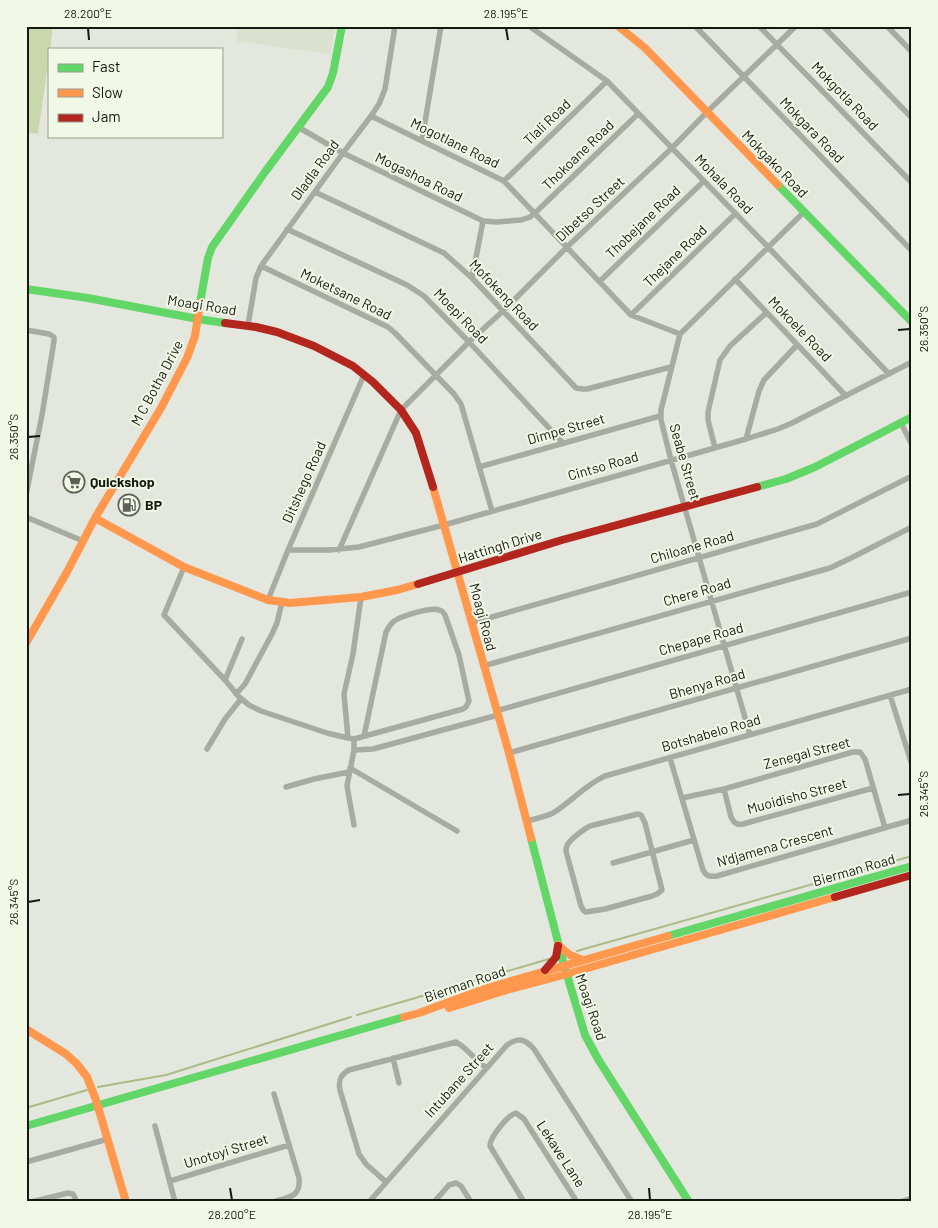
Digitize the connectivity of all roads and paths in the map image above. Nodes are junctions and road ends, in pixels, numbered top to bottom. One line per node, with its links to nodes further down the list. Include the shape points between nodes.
1 (342, 26): 19 (street, M C Botha Drive, via 330,84)
2 (395, 26): 17 (street, Dladla Road, via 384,94)
3 (441, 26): 20 (street)
4 (529, 26): 14 (street, Mohala Road)
5 (618, 26): 15 (street, Mokgako Road, via 645,48)
6 (695, 26): 13 (street, Mokgara Road)
7 (759, 26): 11 (street, Mokgotla Road)
8 (796, 26): 11 (street, Dibetso Street)
9 (823, 26): 18 (street)
10 (887, 26): 12 (street)
11 (778, 45): 13 (street, Dibetso Street); 25 (street, Mokgotla Road)
12 (912, 52)
13 (744, 77): 15 (street, Dibetso Street); 34 (street, Mokgara Road)
14 (607, 82): 16 (street, Mohala Road); 23 (street, Tlali Road)
15 (707, 112): 21 (street, Dibetso Street); 27 (street, Mokgako Road)
16 (638, 114): 21 (street, Mohala Road); 28 (street, Thokoane Road)
17 (371, 116): 20 (street, Mogotlane Road); 22 (street, Dladla Road)
18 (912, 118)
19 (298, 127): 22 (street, Mogashoa Road); 43 (street, M C Botha Drive, via 212,247)
20 (422, 140): 23 (street, Mogotlane Road)
21 (672, 148): 24 (street, Mohala Road); 32 (street, Dibetso Street)
22 (343, 153): 26 (street, Dladla Road); 30 (street, Mogashoa Road)
23 (504, 181): 28 (street, Mogotlane Road)
24 (704, 181): 29 (street, Mohala Road); 38 (street, Thobejane Road)
25 (912, 183)
26 (315, 192): 31 (street, Dladla Road); 36 (street, Mofokeng Road, via 441,252)
27 (804, 212): 33 (street, Seabe Street); 44 (street, Mokgako Road)
28 (535, 213): 30 (street, Mogashoa Road, via 521,220); 32 (street, Mogotlane Road)
29 (735, 214): 33 (street, Mohala Road); 42 (street, Thejane Road)
30 (483, 221): 36 (street)
31 (287, 229): 35 (street, Dladla Road); 48 (street, Moepi Road, via 418,292)
32 (567, 246): 38 (street, Mogotlane Road); 40 (street, Dibetso Street)
33 (768, 247): 37 (street, Seabe Street); 53 (street, Mohala Road)
34 (912, 251)
35 (261, 266): 45 (street, Dladla Road); 52 (street, Moketsane Road, via 388,327)
36 (472, 278): 40 (street, Mofokeng Road)
37 (735, 279): 41 (street, Mokoele Road); 47 (street, Seabe Street)
38 (600, 281): 42 (street, Mogotlane Road)
39 (26, 289): 43 (street, Moagi Road)
40 (503, 311): 48 (street, Dibetso Street); 51 (street, Mofokeng Road, via 579,389)
41 (766, 312): 49 (street, Mokoele Road); 63 (street, via 720,360 708,412)
42 (632, 315): 47 (street, Mogotlane Road)
43 (198, 319): 45 (street, Moagi Road); 71 (street, M C Botha Drive, via 192,347 178,377)
44 (912, 322)
45 (248, 325): 54 (street, Moagi Road, via 304,342 348,363)
46 (26, 330): 67 (street, via 52,335 54,345)
47 (680, 334): 51 (street, Seabe Street)
48 (469, 342): 52 (street, Dibetso Street); 61 (street, Moepi Road)
49 (797, 345): 55 (street, Mokoele Road); 60 (street, via 764,380)
50 (912, 362): 53 (street, Cintso Road)
51 (671, 367): 57 (street, Seabe Street)
52 (436, 374): 56 (street, Dibetso Street); 65 (street, Moketsane Road, via 460,404)
53 (889, 374): 55 (street, Cintso Road)
54 (364, 375): 56 (street, Moagi Road); 75 (street, Ditshego Road)
55 (846, 396): 60 (street, Cintso Road, via 792,423)
56 (401, 410): 72 (street, Moagi Road, via 421,446); 76 (street)
57 (660, 416): 61 (street, Dimpe Street); 64 (street, Seabe Street)
58 (912, 417): 59 (street, Hattingh Drive)
59 (900, 423): 62 (street); 68 (street, Hattingh Drive, via 799,474)
60 (746, 439): 63 (street, Cintso Road)
61 (563, 443): 65 (street, Dimpe Street)
62 (912, 445)
63 (714, 448): 64 (street, Cintso Road)
64 (671, 460): 68 (street, Seabe Street); 69 (street, Cintso Road)
65 (479, 467): 69 (street, Moketsane Road)
66 (912, 476): 77 (street, Chiloane Road, via 817,524)
67 (26, 495)
68 (685, 506): 77 (street, Seabe Street); 79 (street, Hattingh Drive)
69 (492, 511): 72 (street, Cintso Road)
70 (26, 517): 74 (street)
71 (95, 518): 74 (street, M C Botha Drive); 78 (street, Hattingh Drive)
72 (444, 525): 76 (street, Cintso Road); 79 (street, Moagi Road)
73 (912, 527): 83 (street, Chere Road, via 830,568)
74 (83, 541): 88 (street, M C Botha Drive)
75 (288, 550): 76 (street, Cintso Road); 82 (street, Ditshego Road)
76 (339, 550)
77 (699, 558): 83 (street, Seabe Street); 85 (street, Chiloane Road)
78 (184, 567): 82 (street, Hattingh Drive); 91 (street, via 164,615)
79 (458, 572): 81 (street, Hattingh Drive); 85 (street, Moagi Road)
80 (912, 592): 89 (street, Chepape Road)
81 (360, 597): 84 (street, Hattingh Drive); 100 (street, via 344,694)
82 (268, 600): 84 (street, Hattingh Drive)
83 (712, 601): 89 (street, Seabe Street); 90 (street, Chere Road)
84 (282, 602): 94 (street, via 272,634 245,684)
85 (471, 623): 90 (street, Moagi Road)
86 (912, 638): 92 (street, Bhenya Road)
87 (242, 639): 91 (street)
88 (26, 643)
89 (724, 645): 92 (street, Seabe Street); 97 (street, Chepape Road)
90 (483, 666): 97 (street, Moagi Road)
91 (225, 680): 94 (street)
92 (736, 689): 98 (street, Seabe Street); 103 (street, Bhenya Road)
93 (912, 689): 95 (street, Botshabelo Road)
94 (236, 694): 96 (street)
95 (890, 695): 98 (street, Botshabelo Road); 105 (street)
96 (241, 699): 100 (street, via 262,711); 101 (street)
97 (497, 713): 102 (street, Chepape Road, via 373,749); 103 (street, Moagi Road)
98 (750, 735): 104 (street, Botshabelo Road)
99 (364, 736): 99 (street, via 468,705 459,655 443,612 435,609 413,613 388,627); 100 (street)
100 (351, 739): 102 (street)
101 (206, 749)
102 (354, 750): 106 (street)
103 (508, 753): 112 (street, Moagi Road)
104 (670, 758): 110 (street, N'djamena Crescent); 112 (street, Botshabelo Road, via 598,779 554,812)
105 (912, 765)
106 (350, 770): 107 (street); 113 (street, via 347,786); 115 (street)
107 (286, 787)
108 (873, 788): 109 (street, Muoidisho Street, via 738,824 731,817); 109 (street, Zenegal Street, via 865,758 857,752); 114 (street, Zenegal Street)
109 (724, 789): 110 (street, Zenegal Street)
110 (682, 798): 116 (street, N'djamena Crescent)
111 (912, 820): 114 (street, N'djamena Crescent)
112 (526, 821): 121 (street, Moagi Road)
113 (354, 826)
114 (885, 828): 116 (street, N'djamena Crescent, via 714,877 707,876 703,870)
115 (458, 831)
116 (694, 840): 117 (street)
117 (653, 852): 117 (street, via 661,892 605,909 584,911 566,851 571,841 586,828 641,815); 118 (street)
118 (613, 863)
119 (912, 866): 122 (street, Bierman Road)
120 (912, 875): 125 (street, Bierman Road)
121 (558, 944): 122 (street); 123 (street, Moagi Road); 124 (street, via 556,958)
122 (583, 960): 123 (street, Bierman Road)
123 (564, 965): 124 (street, Bierman Road); 125 (street, Moagi Road)
124 (543, 971): 133 (street, Bierman Road, via 419,1013)
125 (566, 974): 126 (street, Bierman Road); 127 (street, Moagi Road)
126 (551, 978): 127 (street); 133 (street, Bierman Road)
127 (571, 988): 153 (street, Moagi Road, via 591,1048)
128 (26, 1029): 133 (street, via 77,1064 90,1083)
129 (393, 1058): 130 (street, via 456,1042); 131 (street); 140 (street, via 349,1070 339,1081 359,1154)
130 (486, 1068): 140 (street, Intubane Street); 152 (street, Intubane Street, via 513,1041 529,1044)
131 (399, 1083)
132 (274, 1094): 137 (street)
133 (98, 1106): 135 (street, Bierman Road); 136 (street)
134 (155, 1126): 139 (street)
135 (26, 1127)
136 (108, 1139): 138 (street); 144 (street)
137 (289, 1145): 139 (street, Unotoyi Street); 146 (street, via 299,1178 298,1190 292,1196)
138 (26, 1162)
139 (170, 1181): 145 (street)
140 (386, 1182): 147 (street, Intubane Street)
141 (912, 1198): 154 (street)
142 (33, 1202): 143 (street, via 68,1192)
143 (77, 1202)
144 (126, 1202)
145 (175, 1202)
146 (273, 1202)
147 (369, 1202)
148 (434, 1202): 149 (street, via 456,1183)
149 (471, 1202)
150 (524, 1202): 151 (street, Lekave Lane, via 490,1146 492,1137 509,1116 516,1113 524,1119)
151 (577, 1202)
152 (632, 1202)
153 (689, 1202)
154 (900, 1202)

